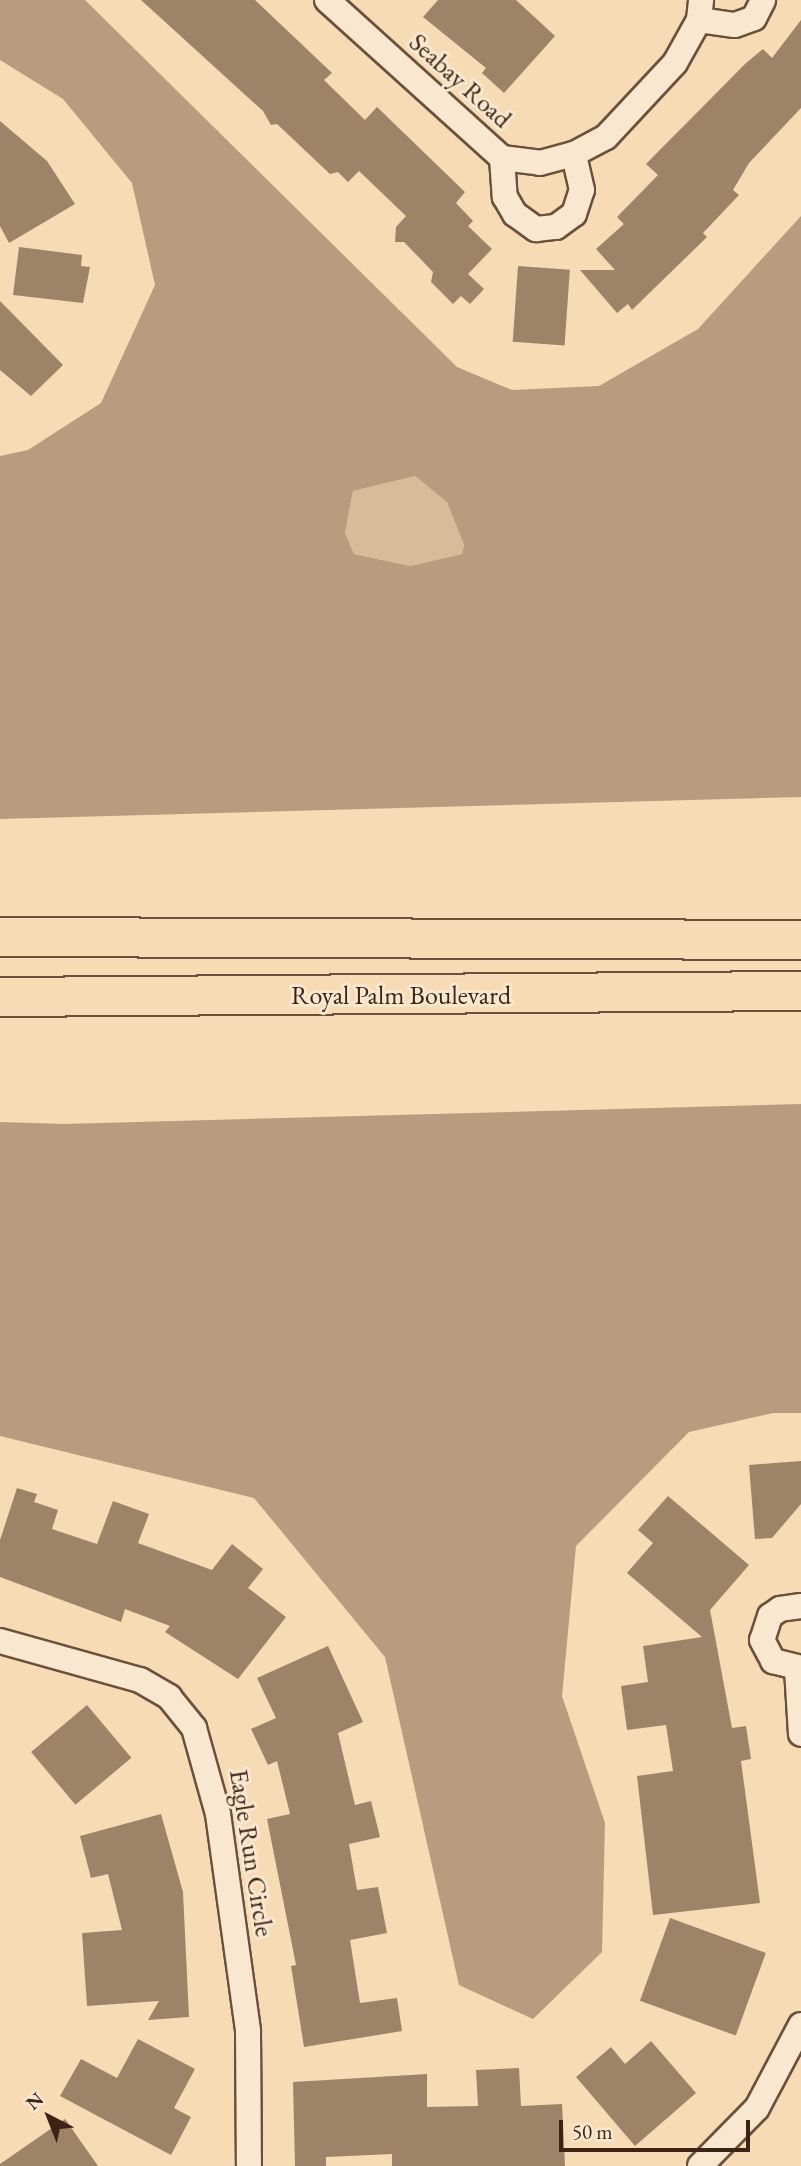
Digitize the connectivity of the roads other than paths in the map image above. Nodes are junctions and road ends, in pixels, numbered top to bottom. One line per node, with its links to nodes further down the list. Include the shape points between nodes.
1 (327, 0): 5 (street, Seabay Road)
2 (764, 0): 3 (street, via 754,18 735,25)
3 (700, 10): 4 (street, Seabay Road, via 675,63 606,137)
4 (574, 154): 5 (street, Seabay Road, via 540,163); 5 (street, via 582,190 574,214 556,227 536,229 515,214 505,197)
5 (502, 158)
6 (0, 937): 7 (main road, Royal Palm Boulevard)
7 (801, 940)
8 (801, 991): 9 (main road, Royal Palm Boulevard)
9 (0, 997)
10 (801, 1606): 12 (street, via 780,1609 770,1616 762,1640 773,1661)
11 (0, 1641): 15 (street, Eagle Run Circle, via 140,1680 169,1697 194,1728 218,1814 248,2031)
12 (799, 1668): 13 (street)
13 (801, 1734)
14 (801, 2025): 16 (street, via 757,2108)
15 (249, 2166)
16 (700, 2166)

